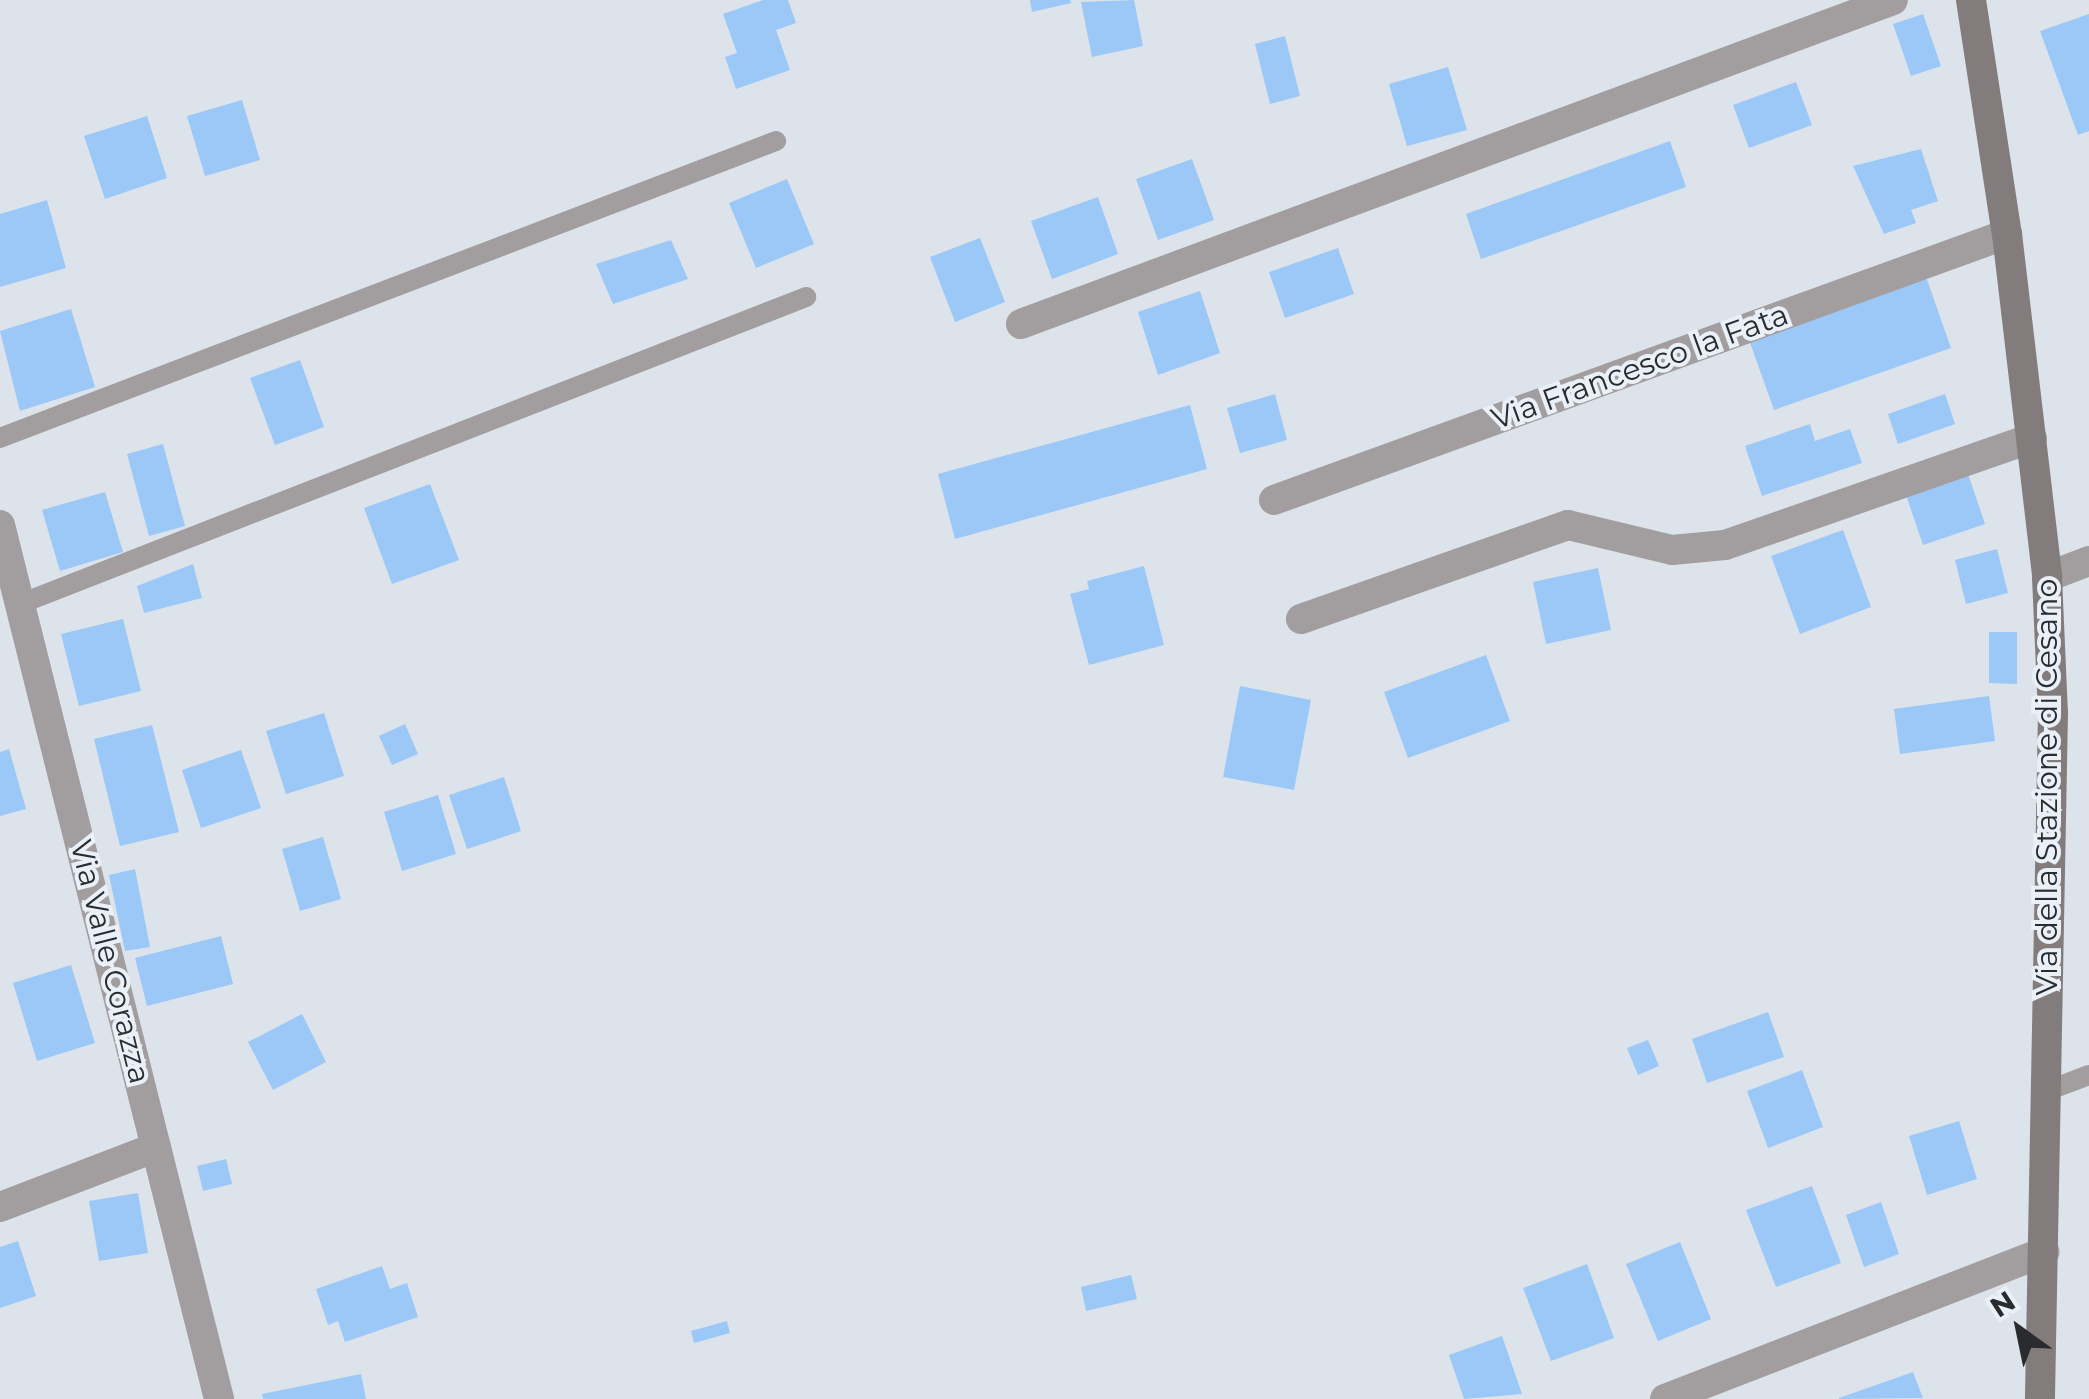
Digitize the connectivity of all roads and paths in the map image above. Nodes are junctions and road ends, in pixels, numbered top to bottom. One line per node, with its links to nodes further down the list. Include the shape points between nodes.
1 (1893, 0): 6 (street)
2 (1971, 0): 4 (street, Via della Stazione di Cesano)
3 (776, 141): 7 (lane)
4 (2007, 234): 8 (street, Via della Stazione di Cesano); 9 (street, Via Francesco la Fata)
5 (806, 297): 13 (lane)
6 (1022, 324)
7 (0, 438)
8 (2032, 438): 12 (street, Via della Stazione di Cesano); 14 (street, via 1725,545 1672,550 1568,525)
9 (1274, 500)
10 (0, 525): 13 (street, Via Valle Corazza)
11 (2089, 561): 12 (street)
12 (2047, 577): 16 (street, Via della Stazione di Cesano, via 2053,713)
13 (20, 604): 17 (street, Via Valle Corazza)
14 (1301, 618)
15 (2089, 1075): 16 (lane)
16 (2048, 1091): 19 (street, Via della Stazione di Cesano)
17 (156, 1147): 18 (street); 20 (street, Via Valle Corazza)
18 (0, 1207)
19 (2044, 1252): 21 (street); 22 (street, Via della Stazione di Cesano)
20 (218, 1399)
21 (1665, 1399)
22 (2040, 1399)

